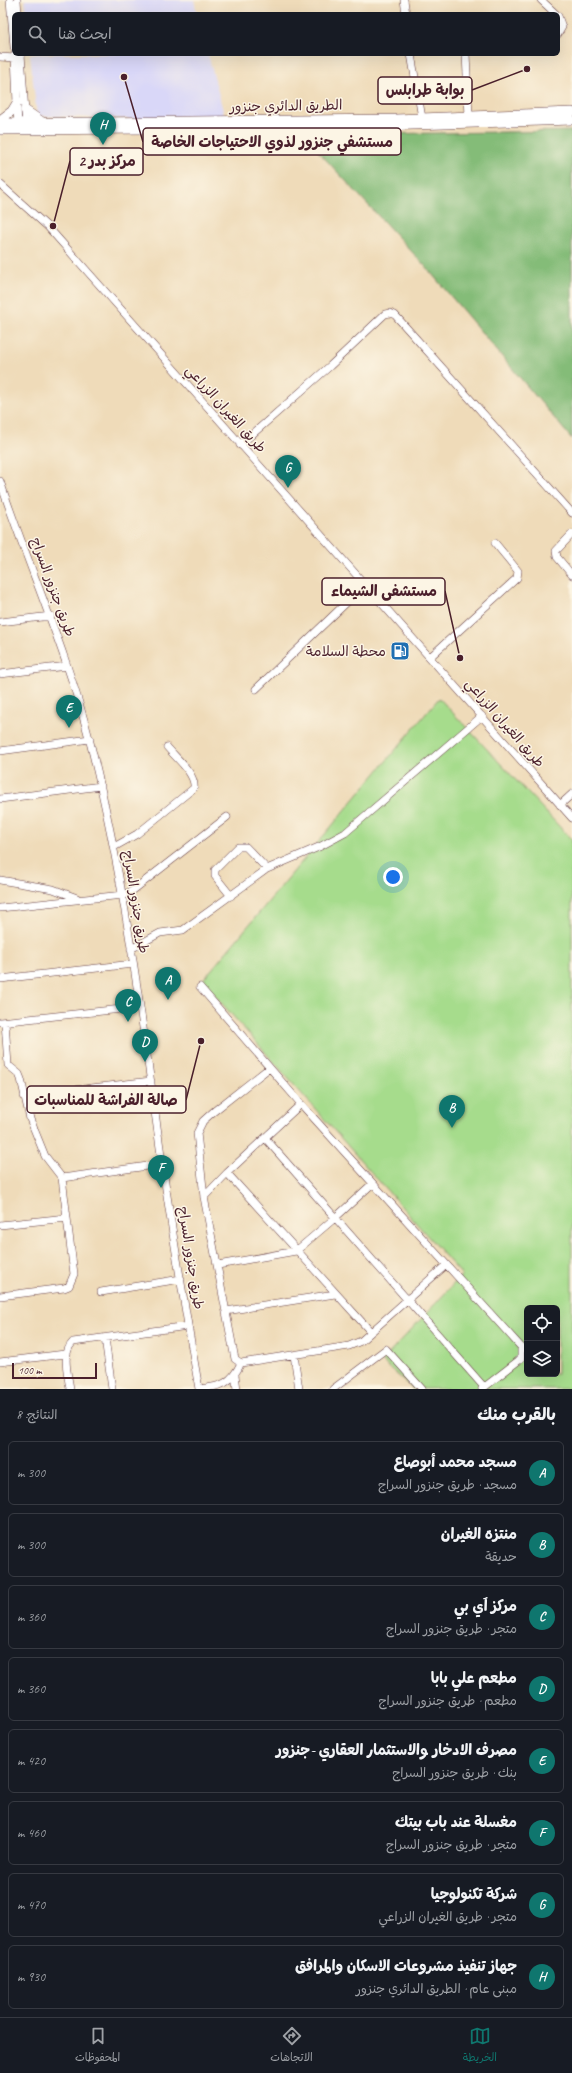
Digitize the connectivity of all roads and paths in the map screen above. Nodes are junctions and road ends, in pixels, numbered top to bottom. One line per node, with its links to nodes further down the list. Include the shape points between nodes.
1 (10, 0): 8 (street)
2 (17, 0): 5 (street)
3 (404, 0): 6 (street)
4 (542, 0): 7 (street)
5 (18, 12)
6 (406, 12)
7 (554, 12)
8 (12, 24)
9 (12, 56): 14 (street)
10 (17, 56): 15 (street)
11 (17, 56): 16 (street)
12 (411, 56): 19 (street)
13 (466, 56): 18 (street)
14 (0, 57)
15 (18, 101): 21 (main road); 23 (street)
16 (25, 110): 22 (main road); 23 (street)
17 (572, 112): 18 (main road, الطريق الدائري جنزور, via 526,116)
18 (469, 116): 19 (main road, الطريق الدائري جنزور)
19 (422, 118): 22 (main road, الطريق الدائري جنزور)
20 (572, 120): 23 (main road, الطريق الدائري جنزور, via 319,128)
21 (0, 122): 23 (main road, الطريق الدائري جنزور)
22 (44, 122): 23 (main road, الطريق الدائري جنزور)
23 (22, 126): 24 (main road, الطريق الدائري جنزور)
24 (0, 130)
25 (0, 184): 26 (street, طريق الغيران الزراعي, via 48,228)
26 (240, 445): 28 (street, via 390,313 395,315); 32 (street, طريق الغيران الزراعي)
27 (0, 481): 33 (street, طريق جنزور السراج)
28 (572, 513)
29 (572, 534): 31 (street, via 556,551 557,557)
30 (495, 543): 35 (street, via 518,571 518,578)
31 (572, 575)
32 (365, 585): 35 (street, طريق الغيران الزراعي); 38 (street)
33 (51, 616): 34 (street); 36 (street, طريق جنزور السراج)
34 (0, 622)
35 (430, 657): 39 (street, طريق الغيران الزراعي)
36 (67, 666): 37 (street); 40 (street, طريق جنزور السراج)
37 (0, 674)
38 (256, 689)
39 (482, 716): 46 (street, طريق الغيران الزراعي); 50 (street, via 345,833)
40 (90, 739): 42 (street); 43 (street, طريق جنزور السراج)
41 (167, 747): 49 (street, via 195,782 194,788 137,834)
42 (0, 751)
43 (101, 786): 45 (street); 49 (street, طريق جنزور السراج)
44 (572, 794): 46 (street)
45 (0, 799)
46 (560, 805): 48 (street, طريق الغيران الزراعي)
47 (226, 817): 52 (street, via 132,891)
48 (572, 818)
49 (114, 847): 52 (street, طريق جنزور السراج)
50 (267, 869): 53 (street); 53 (street, via 246,847 238,847 215,870 215,876)
51 (0, 880): 54 (street, via 53,889)
52 (122, 895): 54 (street); 56 (street, طريق جنزور السراج)
53 (231, 896): 56 (street, via 183,930 160,933)
54 (79, 898): 55 (street)
55 (0, 908)
56 (131, 949): 57 (street, طريق جنزور السراج)
57 (133, 964): 58 (street); 60 (street, طريق جنزور السراج)
58 (0, 979)
59 (200, 987): 62 (street)
60 (140, 1007): 61 (street); 63 (street, طريق جنزور السراج)
61 (3, 1022): 64 (street, via 8,1065 19,1074)
62 (269, 1068): 65 (street); 71 (street, via 213,1112 200,1127 197,1133)
63 (151, 1081): 64 (street); 67 (street, طريق جنزور السراج)
64 (24, 1096): 69 (street, via 45,1156)
65 (301, 1104): 66 (street); 70 (street)
66 (266, 1139): 68 (street); 72 (street)
67 (162, 1164): 69 (street); 78 (street, طريق جنزور السراج)
68 (227, 1173): 71 (street); 75 (street)
69 (62, 1178): 73 (street)
70 (372, 1184): 72 (street); 77 (street)
71 (204, 1197): 76 (street)
72 (336, 1217): 75 (street); 82 (street)
73 (67, 1218): 74 (street); 81 (street, via 74,1274 69,1286)
74 (0, 1225)
75 (296, 1251): 76 (street); 80 (street)
76 (218, 1265): 83 (street)
77 (446, 1265): 82 (street); 92 (street, via 521,1347 521,1358)
78 (181, 1279): 79 (street); 84 (street, طريق جنزور السراج)
79 (101, 1292)
80 (335, 1294): 83 (street); 85 (street)
81 (0, 1296)
82 (407, 1298): 85 (street); 92 (street)
83 (226, 1311): 90 (street, via 235,1359)
84 (188, 1326): 86 (street); 95 (street, طريق جنزور السراج)
85 (371, 1332): 88 (street, via 361,1341 349,1346)
86 (105, 1338): 87 (street, via 73,1342); 94 (street)
87 (65, 1354): 89 (street); 93 (street)
88 (294, 1355): 90 (street); 97 (street)
89 (0, 1362)
90 (241, 1363): 91 (street)
91 (235, 1375): 95 (street, via 224,1384); 96 (street)
92 (483, 1388)
93 (70, 1389)
94 (112, 1389)
95 (199, 1389)
96 (237, 1389)
97 (299, 1389)
98 (332, 1389): 99 (street, via 386,1349)
99 (422, 1389)

